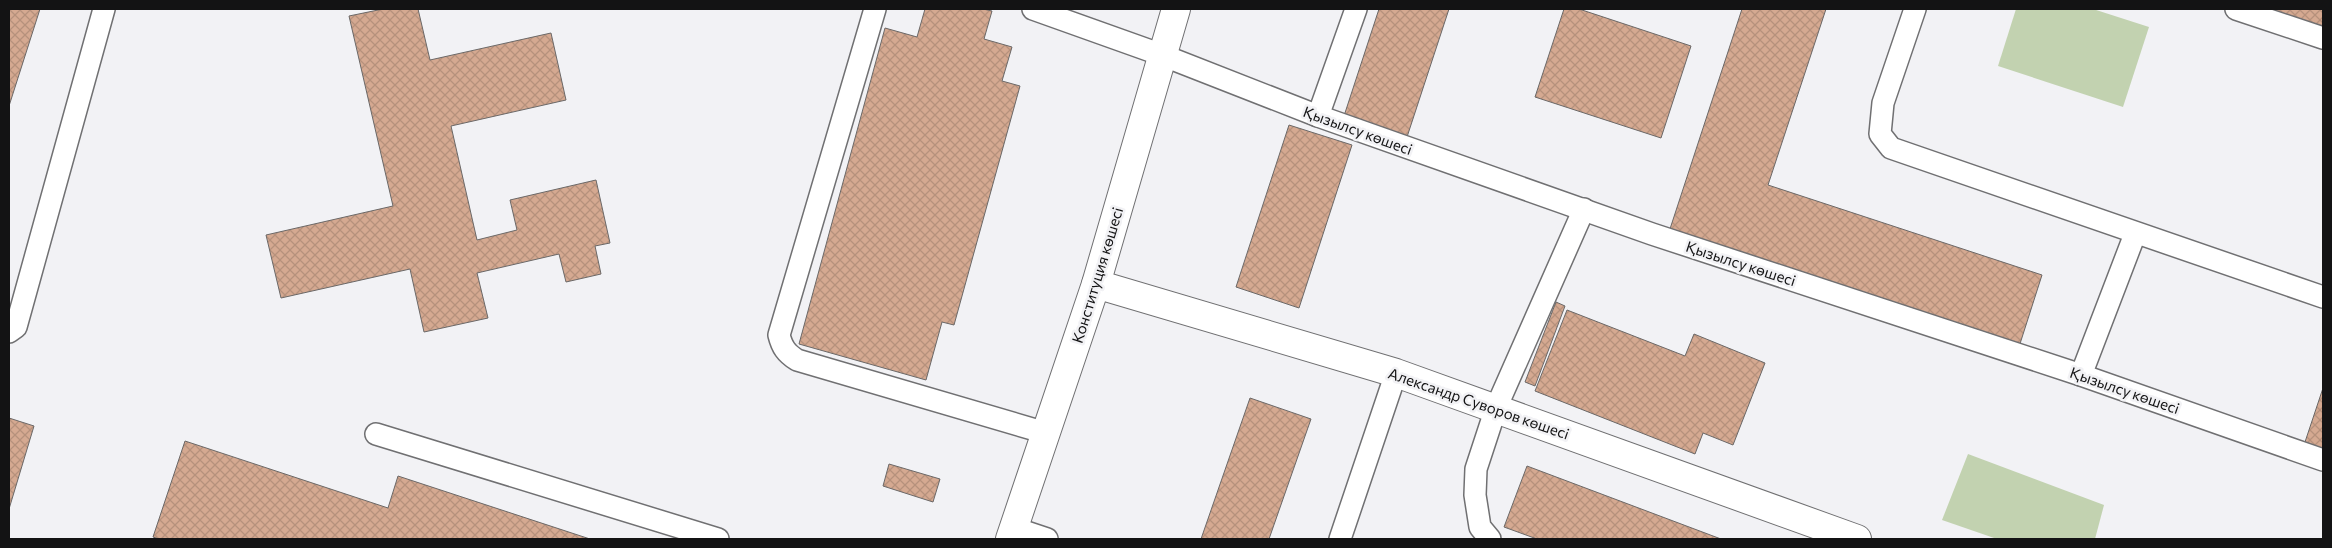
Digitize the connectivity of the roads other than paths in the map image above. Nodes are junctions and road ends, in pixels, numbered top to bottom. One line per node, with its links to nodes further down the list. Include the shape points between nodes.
1 (104, 9): 15 (lane, via 16,327)
2 (875, 9): 19 (lane, via 779,335 782,347 797,360)
3 (1033, 9): 9 (lane, Қызылсу көшесі)
4 (1176, 9): 9 (street, Конституция көшесі)
5 (1356, 9): 10 (lane)
6 (1915, 9): 12 (lane, via 1883,103 1880,134 1891,148)
7 (2236, 9): 8 (lane)
8 (2323, 38)
9 (1162, 55): 10 (lane, Қызылсу көшесі); 13 (street, Конституция көшесі)
10 (1318, 116): 11 (lane, Қызылсу көшесі)
11 (1584, 209): 17 (lane, Қызылсу көшесі); 18 (lane)
12 (2136, 234): 14 (lane); 17 (lane)
13 (1096, 284): 16 (street, Александр Суворов көшесі); 19 (street, Конституция көшесі)
14 (2323, 297)
15 (9, 332)
16 (1396, 373): 18 (street, Александр Суворов көшесі); 25 (lane)
17 (2082, 375): 21 (lane, Қызылсу көшесі)
18 (1496, 408): 26 (lane, via 1476,469 1475,495 1480,528); 27 (street, Александр Суворов көшесі)
19 (1046, 433): 22 (street, Конституция көшесі)
20 (376, 434): 23 (lane)
21 (2323, 460)
22 (1012, 534): 24 (lane)
23 (718, 539)
24 (1047, 539)
25 (1340, 539)
26 (1490, 539)
27 (1857, 539)

